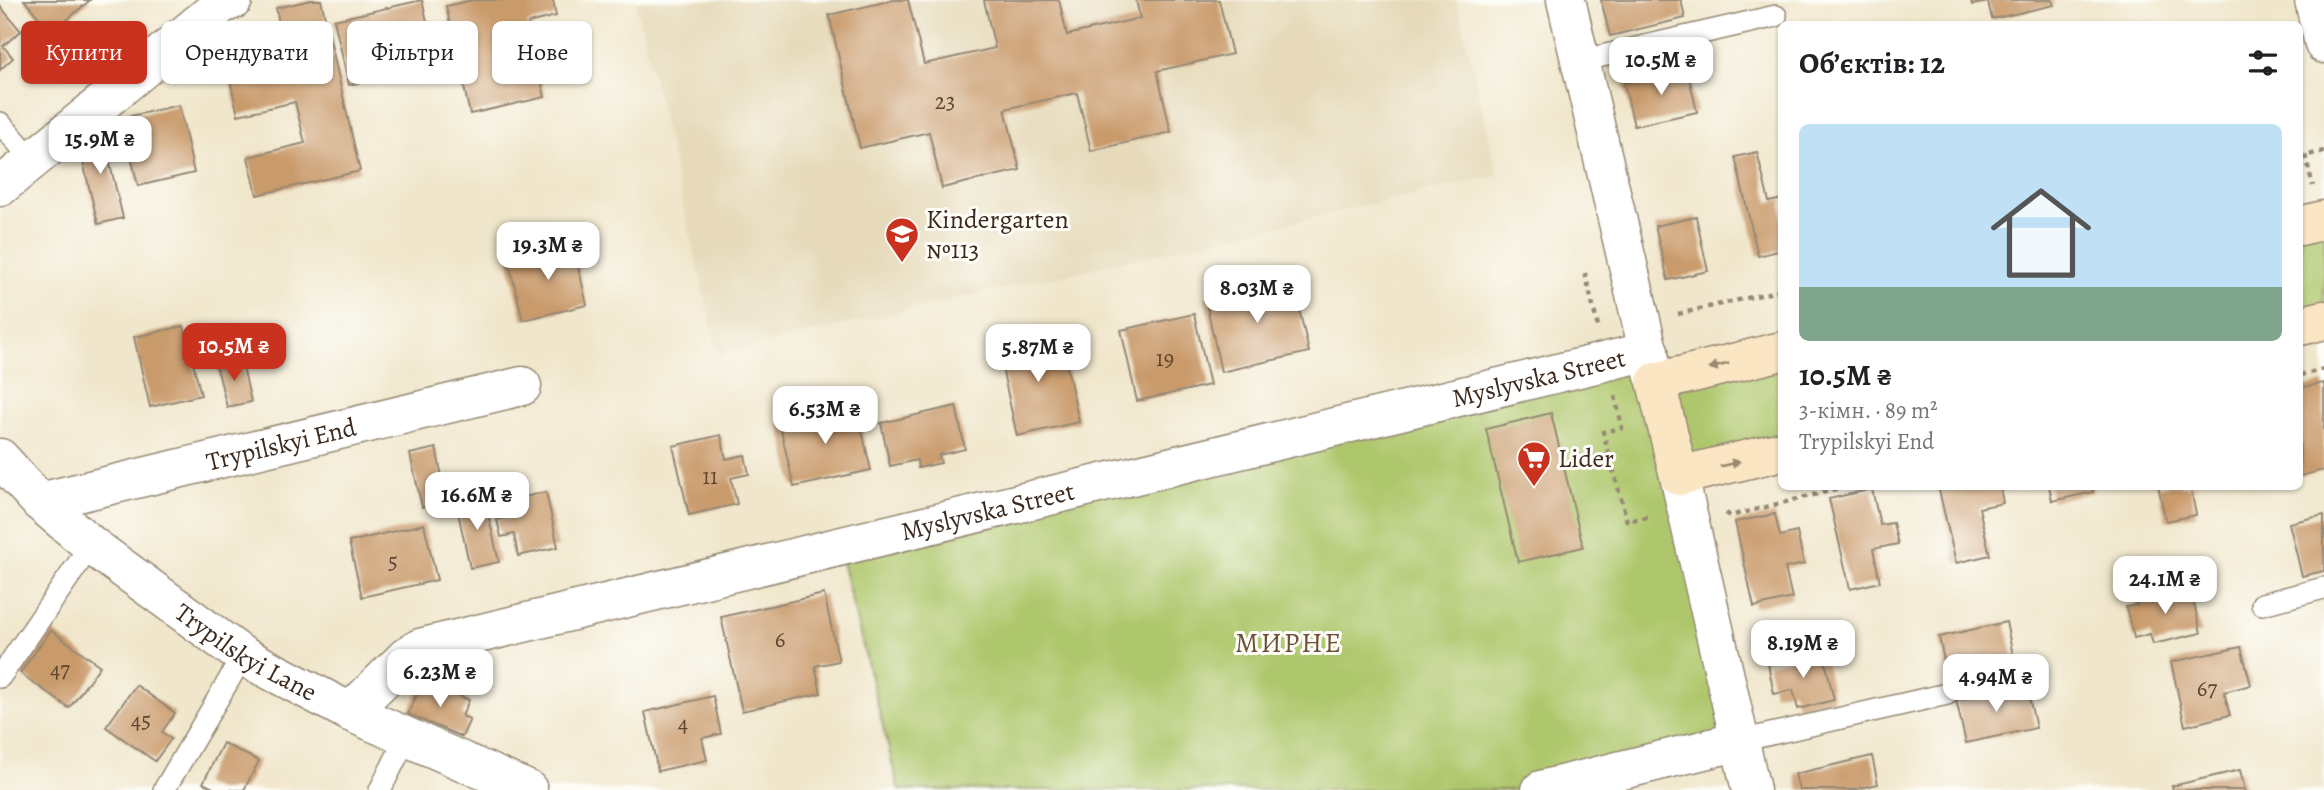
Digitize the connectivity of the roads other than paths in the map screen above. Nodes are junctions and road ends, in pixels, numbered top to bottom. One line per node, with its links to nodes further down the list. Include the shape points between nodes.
1 (1566, 0): 6 (street)
2 (2314, 0): 5 (street)
3 (224, 1): 8 (street)
4 (1776, 16): 6 (lane)
5 (2324, 44)
6 (1580, 61): 15 (street)
7 (0, 123): 8 (lane)
8 (32, 159): 9 (street)
9 (0, 187)
10 (2319, 204): 11 (street)
11 (2303, 223)
12 (2324, 320): 13 (street)
13 (2303, 325)
14 (1778, 351): 15 (street, Myslyvska Street, one-way to 15)
15 (1652, 366): 19 (street); 27 (street, Myslyvska Street, via 1606,361 420,648)
16 (522, 386): 20 (street, Trypilskyi End)
17 (1778, 452): 19 (street, one-way to 17)
18 (0, 458): 20 (street, Trypilskyi Lane)
19 (1679, 476): 29 (street)
20 (40, 502): 21 (street, Trypilskyi Lane)
21 (91, 545): 24 (street, Trypilskyi Lane); 25 (lane)
22 (2324, 588): 23 (lane)
23 (2262, 604)
24 (243, 656): 27 (street, Trypilskyi Lane); 30 (lane)
25 (0, 677)
26 (1947, 694): 29 (lane)
27 (350, 712): 28 (street, Trypilskyi Lane)
28 (406, 738): 31 (lane); 32 (street, Trypilskyi Lane)
29 (1740, 741): 33 (street); 34 (street)
30 (164, 790)
31 (380, 790)
32 (528, 790)
33 (1541, 790)
34 (1751, 790)

